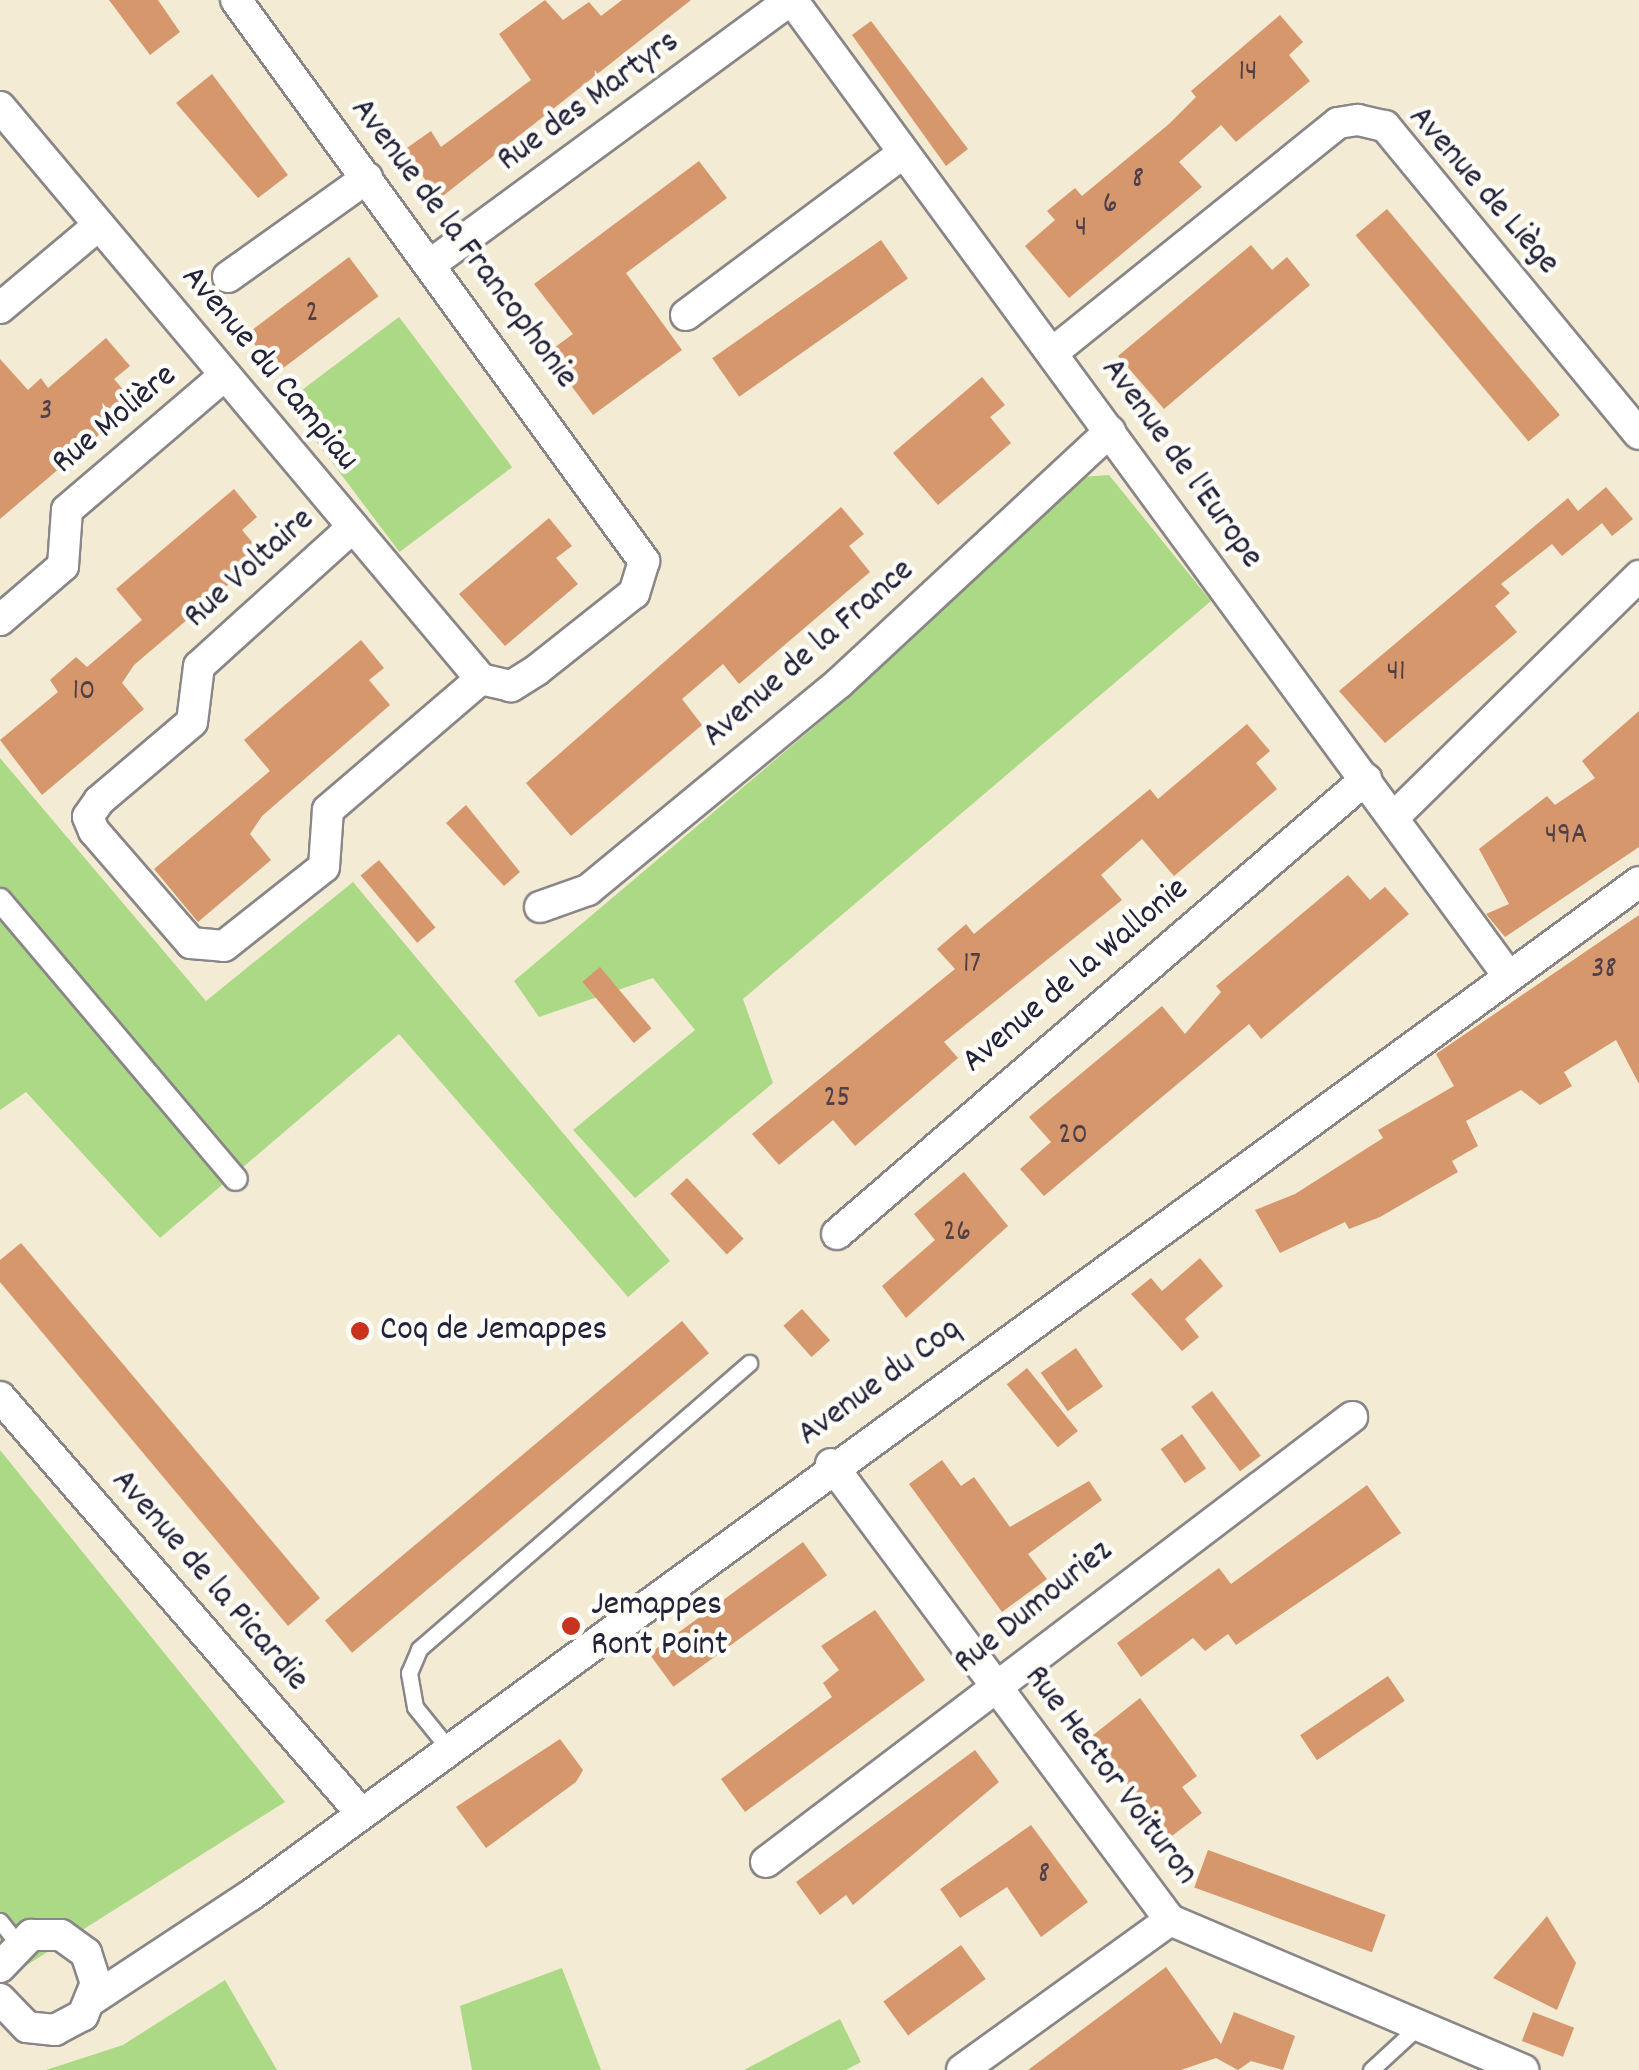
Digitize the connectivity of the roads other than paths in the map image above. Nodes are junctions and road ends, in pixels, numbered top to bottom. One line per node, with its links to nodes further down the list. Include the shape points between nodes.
1 (236, 0): 5 (street, Avenue de la Francophonie)
2 (791, 0): 4 (street, Avenue de l'Europe); 7 (street, Rue des Martyrs)
3 (0, 108): 6 (street, Avenue du Campiau)
4 (903, 153): 10 (street); 11 (street, Avenue de l'Europe)
5 (367, 178): 7 (street, Avenue de la Francophonie); 8 (street)
6 (98, 224): 9 (street); 12 (street, Avenue du Campiau)
7 (431, 264): 18 (street, Avenue de la Francophonie, via 630,532 644,561 634,593 511,686)
8 (228, 277)
9 (0, 308)
10 (686, 315)
11 (1052, 353): 13 (street, Avenue de l'Europe); 14 (street, Avenue de Liège, via 1338,123 1358,120 1385,126)
12 (226, 375): 15 (street, Avenue du Campiau); 17 (street, Rue Molière, via 67,510 63,566)
13 (1110, 431): 19 (street, Avenue de l'Europe); 23 (street, Avenue de la France, via 839,683 588,890)
14 (1639, 434)
15 (353, 527): 18 (street, Avenue du Campiau); 18 (street, Rue Voltaire, via 199,666 192,722 99,801 88,817 94,831 191,942 224,946 324,867 328,810)
16 (1639, 576): 20 (street)
17 (0, 620)
18 (482, 679)
19 (1366, 779): 20 (street, Avenue de l'Europe); 26 (street, Avenue de la Wallonie)
20 (1394, 817): 24 (street, Avenue de l'Europe)
21 (1639, 882): 24 (street, Avenue du Coq)
22 (0, 900): 25 (street)
23 (540, 907)
24 (1507, 974): 30 (street, Avenue du Coq)
25 (236, 1179)
26 (836, 1234)
27 (749, 1363): 32 (lane, via 419,1648 409,1673 415,1707)
28 (0, 1397): 33 (street, Avenue de la Picardie)
29 (1352, 1417): 31 (street, Rue Dumouriez)
30 (831, 1464): 31 (street, Rue Hector Voituron); 32 (street, Avenue du Coq)
31 (996, 1687): 34 (street, Rue Dumouriez); 35 (street, Rue Hector Voituron)
32 (449, 1749): 33 (street, Avenue du Coq)
33 (361, 1814): 38 (street, Avenue du Coq)
34 (766, 1862)
35 (1170, 1920): 41 (street, Rue Hector Voituron); 44 (street)
36 (74, 1942): 37 (street, Avenue du Coq, via 47,1933); 38 (street, Avenue du Coq, via 125,1960); 40 (street, via 94,1968)
37 (6, 1943)
38 (170, 1952): 40 (street, Avenue du Coq)
39 (0, 1998): 42 (street)
40 (92, 1999): 42 (street, Avenue du Coq, via 70,2025)
41 (1423, 2022): 45 (lane); 46 (street, Rue Hector Voituron)
42 (40, 2031): 43 (street)
43 (0, 2042)
44 (962, 2070)
45 (1371, 2070)
46 (1524, 2070)

